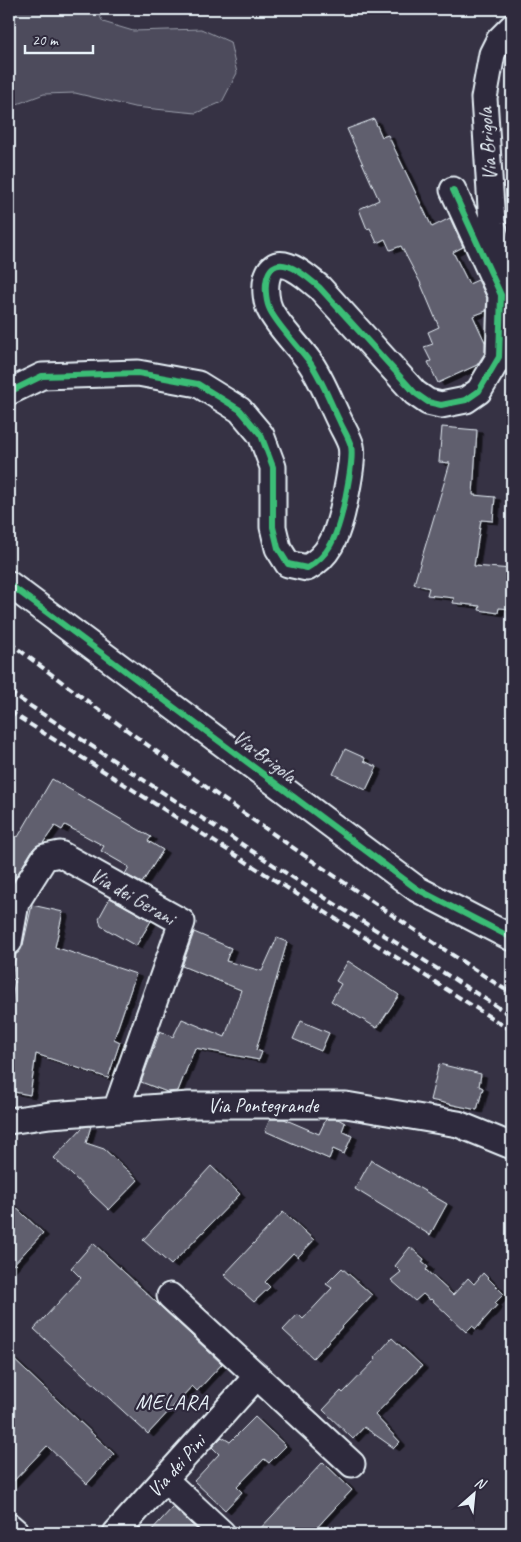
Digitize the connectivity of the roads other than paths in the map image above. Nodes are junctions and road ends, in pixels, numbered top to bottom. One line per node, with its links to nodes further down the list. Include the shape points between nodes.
1 (512, 27): 3 (street, Via Brigola, via 499,40 492,54 484,98 492,222 498,243)
2 (453, 190): 4 (street, via 501,295 499,357 479,391 466,400 441,405 428,402 415,393 319,287 301,273 286,265 271,270 266,279 264,285 270,310 315,369 351,447 346,498 339,528 328,552 307,568 288,564 278,548 273,527 273,467 261,436 240,410 198,384 138,373 42,376)
3 (512, 265)
4 (9, 392)
5 (9, 584): 6 (street, Via Brigola, via 417,889)
6 (512, 938)
7 (9, 942): 8 (street, Via dei Gerani, via 16,902 45,857 60,854 182,922)
8 (116, 1110): 9 (street, Via Pontegrande); 10 (street, Via Pontegrande, via 189,1105 346,1105 458,1124)
9 (9, 1121)
10 (512, 1146)
11 (170, 1296): 12 (street)
12 (257, 1376): 13 (street); 14 (street, Via dei Pini)
13 (352, 1464)
14 (164, 1479): 17 (street, Via dei Pini); 18 (street)
15 (9, 1526): 16 (street)
16 (17, 1533)
17 (116, 1533)
18 (222, 1533)

